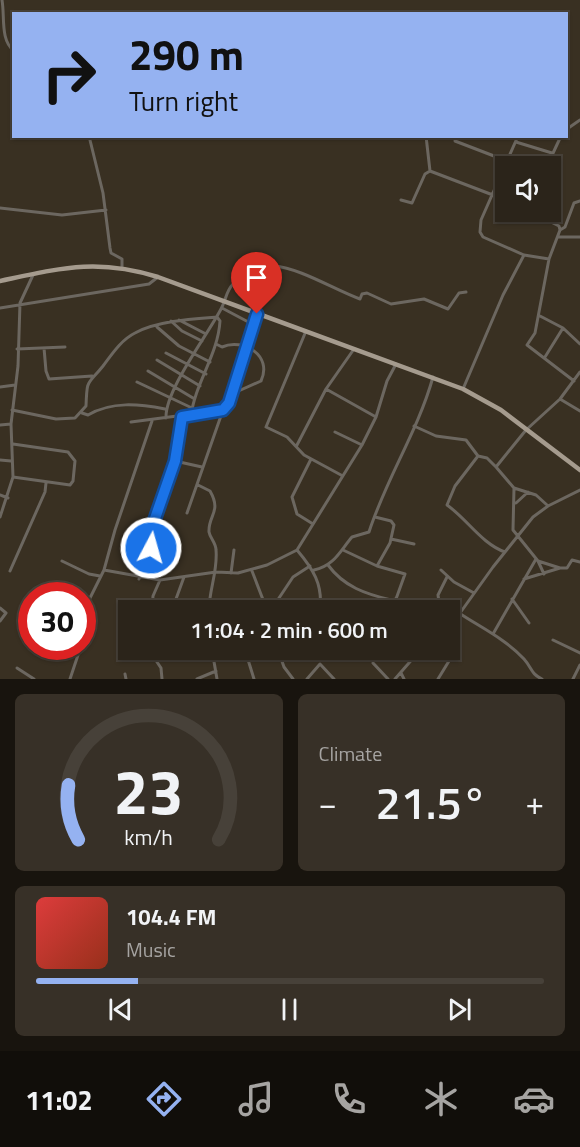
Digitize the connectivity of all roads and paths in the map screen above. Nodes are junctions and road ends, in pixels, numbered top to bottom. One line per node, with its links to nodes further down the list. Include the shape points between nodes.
1 (2, 0): 2 (street, via 4,35)
2 (12, 48)
3 (89, 138): 19 (street)
4 (426, 138): 13 (street)
5 (456, 138): 10 (street)
6 (517, 138): 8 (street)
7 (560, 138): 9 (street)
8 (516, 142): 9 (street); 11 (street)
9 (552, 153): 12 (street)
10 (496, 156)
11 (509, 156)
12 (551, 156)
13 (430, 171): 15 (street); 16 (street, via 412,202)
14 (495, 189): 15 (street)
15 (493, 194): 24 (street, via 480,232 483,237)
16 (400, 200)
17 (580, 201): 21 (street, via 574,203 565,227)
18 (0, 207): 19 (street, via 62,215)
19 (106, 210): 26 (street, via 111,253 122,259)
20 (553, 222): 21 (street)
21 (560, 230): 22 (street)
22 (558, 237): 23 (street); 25 (street)
23 (580, 237)
24 (524, 255): 25 (street); 72 (street)
25 (549, 259): 36 (street)
26 (122, 267): 27 (main road, via 84,265); 28 (main road)
27 (34, 273): 29 (main road); 31 (street)
28 (159, 277): 31 (street, via 149,284); 32 (main road)
29 (0, 280)
30 (466, 292): 32 (street, via 459,293 448,309 424,299 391,304 367,293 360,299 274,266 264,267 234,284)
31 (20, 303): 33 (street); 51 (street)
32 (223, 305): 34 (main road); 35 (street); 39 (street)
33 (0, 308)
34 (257, 314): 39 (street); 42 (main road)
35 (217, 316): 37 (street); 43 (street); 45 (street, via 220,321)
36 (540, 316): 41 (street); 54 (street, via 527,345)
37 (179, 320): 38 (street); 43 (street)
38 (171, 321): 40 (street); 44 (street)
39 (254, 325): 47 (street)
40 (156, 327): 53 (street); 63 (street, via 135,332)
41 (562, 328): 46 (street); 54 (street)
42 (306, 331): 50 (main road); 95 (street, via 266,424)
43 (206, 334): 44 (street)
44 (202, 341): 53 (street)
45 (216, 344): 47 (street); 56 (street)
46 (580, 344)
47 (247, 346): 73 (street); 73 (street, via 257,352 263,377)
48 (65, 347): 49 (street)
49 (44, 348): 51 (street); 63 (street, via 49,379)
50 (355, 348): 57 (main road); 71 (street)
51 (17, 349): 67 (street)
52 (166, 353): 58 (street)
53 (195, 354): 56 (street); 58 (street)
54 (545, 358): 65 (street)
55 (157, 360): 62 (street)
56 (210, 362): 60 (street)
57 (396, 364): 64 (main road); 85 (street)
58 (188, 365): 60 (street); 62 (street)
59 (148, 371): 70 (street)
60 (206, 374): 68 (street)
61 (579, 374): 65 (street)
62 (182, 375): 68 (street); 70 (street)
63 (92, 376): 82 (street)
64 (433, 378): 72 (main road); 91 (street, via 427,402)
65 (574, 381): 76 (street)
66 (137, 382): 74 (street)
67 (15, 385): 69 (street); 78 (street)
68 (200, 386): 75 (street)
69 (0, 387)
70 (175, 387): 74 (street); 75 (street)
71 (326, 389): 85 (street); 95 (street)
72 (463, 389): 92 (main road, via 501,410)
73 (234, 393): 80 (street)
74 (170, 398): 77 (street); 79 (street)
75 (194, 398): 77 (street)
76 (560, 399): 81 (street); 92 (street)
77 (192, 408): 83 (street)
78 (12, 410): 82 (street, via 56,419 75,418); 89 (street)
79 (165, 410): 82 (street, via 145,405 112,405); 86 (street)
80 (223, 410): 83 (street); 102 (street)
81 (580, 411)
82 (82, 413)
83 (190, 416): 84 (street)
84 (182, 417): 86 (street); 101 (street)
85 (376, 417): 96 (street)
86 (166, 418): 87 (street)
87 (152, 421): 88 (street); 134 (street)
88 (131, 422)
89 (10, 424): 90 (street); 94 (street)
90 (0, 425)
91 (414, 426): 97 (street, via 436,436 466,440); 118 (street)
92 (526, 430): 103 (street); 104 (main road)
93 (335, 432): 96 (street)
94 (13, 444): 100 (street); 107 (street, via 68,452 75,461 72,484)
95 (297, 445): 98 (street)
96 (362, 445): 105 (street)
97 (478, 456): 103 (street); 126 (street, via 447,505 490,545)
98 (311, 459): 105 (street); 119 (street, via 292,497 297,514)
99 (0, 460): 100 (street)
100 (11, 460): 106 (street)
101 (175, 461): 102 (street); 145 (street, via 153,521 150,552)
102 (202, 467): 108 (street)
103 (496, 467): 109 (street)
104 (580, 470)
105 (341, 475): 119 (street)
106 (13, 477): 107 (street); 113 (street)
107 (46, 483): 137 (street)
108 (198, 485): 116 (street); 139 (street, via 210,491 215,502 209,532 216,548)
109 (514, 488): 111 (street); 114 (street)
110 (580, 490): 115 (street)
111 (528, 492): 114 (street); 115 (street)
112 (0, 495): 113 (street)
113 (8, 498): 117 (street)
114 (515, 504): 120 (street, via 511,520)
115 (548, 506): 120 (street)
116 (187, 513)
117 (0, 517)
118 (375, 517): 121 (street, via 393,523); 125 (street, via 369,532 352,537)
119 (313, 524): 124 (street)
120 (518, 535): 126 (street); 127 (street)
121 (391, 539): 122 (street); 132 (street)
122 (414, 544)
123 (234, 550): 140 (street)
124 (297, 550): 131 (street); 138 (street)
125 (343, 550): 130 (street); 132 (street)
126 (505, 552): 149 (street)
127 (537, 560): 133 (street); 141 (street); 146 (street)
128 (62, 561): 142 (street)
129 (580, 562): 133 (street, via 572,560 567,568)
130 (328, 565): 135 (street); 150 (street, via 344,583)
131 (310, 566): 135 (street); 156 (street, via 293,577)
132 (377, 566): 150 (street, via 406,576 396,599)
133 (560, 568): 141 (street)
134 (104, 570): 142 (street); 145 (street)
135 (314, 570): 157 (street)
136 (441, 570): 144 (street)
137 (10, 571)
138 (252, 571): 140 (street); 155 (street)
139 (216, 572): 140 (street); 143 (street); 154 (street)
140 (231, 573)
141 (544, 574): 146 (street)
142 (100, 576): 148 (street)
143 (184, 577): 147 (street); 153 (street)
144 (447, 577): 149 (street); 159 (street)
145 (139, 579): 147 (street)
146 (524, 579): 151 (street)
147 (159, 580): 152 (street)
148 (96, 585)
149 (474, 593): 161 (street)
150 (379, 597): 158 (street)
151 (512, 599): 164 (street); 165 (street)
152 (153, 600)
153 (176, 600)
154 (209, 600)
155 (263, 600)
156 (278, 600)
157 (320, 600)
158 (378, 600)
159 (439, 600)
160 (0, 608): 163 (street, via 6,613)
161 (460, 612)
162 (460, 614): 165 (street)
163 (0, 621)
164 (529, 623)
165 (492, 634): 195 (street, via 524,659 533,675)
166 (553, 640): 167 (street)
167 (580, 653)
168 (76, 660): 182 (street)
169 (155, 660): 184 (street)
170 (214, 660): 178 (street)
171 (248, 660): 187 (street)
172 (282, 660): 188 (street)
173 (411, 660): 179 (street)
174 (449, 660): 194 (street)
175 (373, 663): 191 (street)
176 (580, 664): 196 (street)
177 (17, 668): 181 (street)
178 (216, 671): 185 (street); 186 (street)
179 (400, 673): 192 (street); 193 (street)
180 (125, 674): 183 (street)
181 (34, 679)
182 (70, 679)
183 (126, 679)
184 (162, 679)
185 (197, 679)
186 (217, 679)
187 (254, 679)
188 (293, 679)
189 (307, 679): 190 (street, via 320,664)
190 (334, 679)
191 (388, 679)
192 (395, 679)
193 (404, 679)
194 (438, 679)
195 (542, 679)
196 (573, 679)

